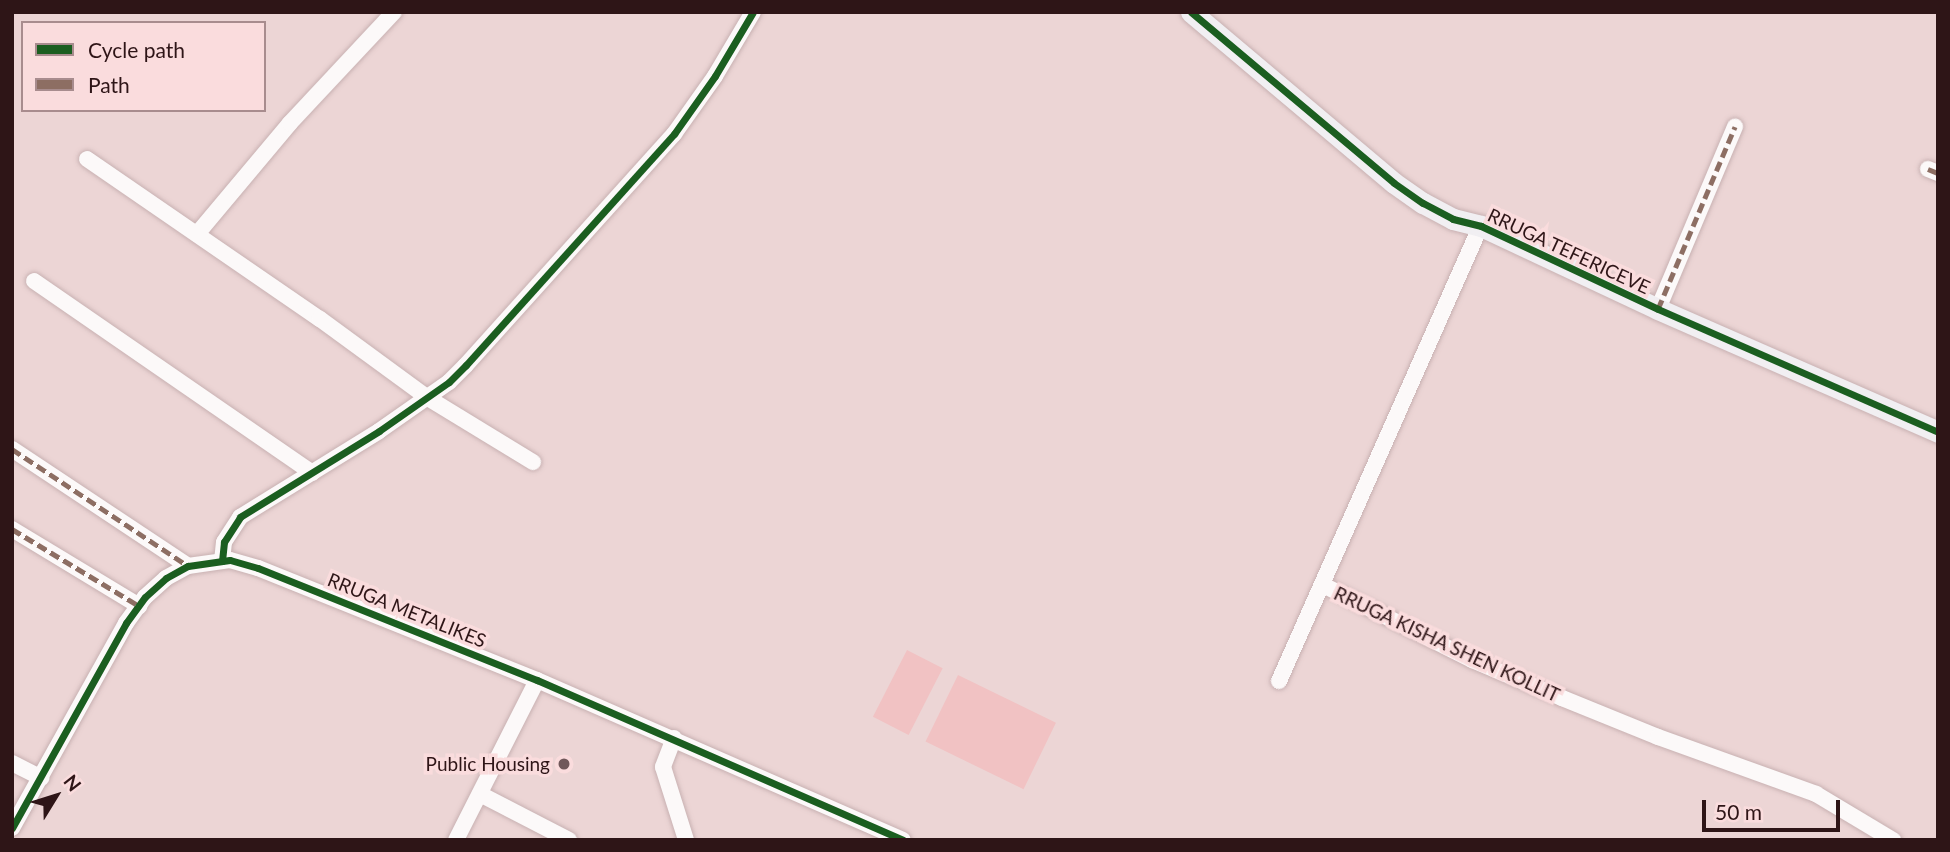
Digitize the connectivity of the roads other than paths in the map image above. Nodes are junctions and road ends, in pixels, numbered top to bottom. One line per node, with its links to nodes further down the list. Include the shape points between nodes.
1 (394, 12): 7 (street, via 290,123)
2 (753, 12): 10 (street, via 674,134 466,365)
3 (1191, 12): 6 (street, RRUGA TEFERICEVE, via 1394,183 1453,219)
4 (1735, 127): 9 (street)
5 (87, 159): 7 (street)
6 (1481, 226): 9 (street, RRUGA TEFERICEVE); 18 (street, RRUGA KISHA SHEN KOLLIT)
7 (197, 234): 10 (street)
8 (34, 281): 14 (street)
9 (1658, 309): 11 (street, RRUGA TEFERICEVE)
10 (428, 398): 13 (street); 14 (street)
11 (1938, 432)
12 (12, 449): 17 (street)
13 (533, 463)
14 (312, 472): 16 (street, via 240,517 224,542)
15 (12, 529): 19 (street)
16 (222, 561): 17 (street, RRUGA METALIKES); 20 (street, RRUGA METALIKES, via 258,568)
17 (188, 566): 19 (street, RRUGA METALIKES, via 166,578)
18 (1322, 586): 21 (street); 31 (street, RRUGA KISHA SHEN KOLLIT, via 1562,698 1816,794)
19 (139, 606): 24 (street, RRUGA METALIKES)
20 (537, 680): 22 (street, RRUGA METALIKES); 25 (street)
21 (1279, 681)
22 (674, 738): 29 (street, via 663,767); 30 (street, RRUGA METALIKES)
23 (12, 763): 24 (street)
24 (41, 778): 26 (street, RRUGA METALIKES)
25 (480, 793): 27 (street); 28 (street)
26 (12, 828)
27 (456, 840)
28 (569, 840)
29 (686, 840)
30 (903, 840)
31 (1893, 840)

